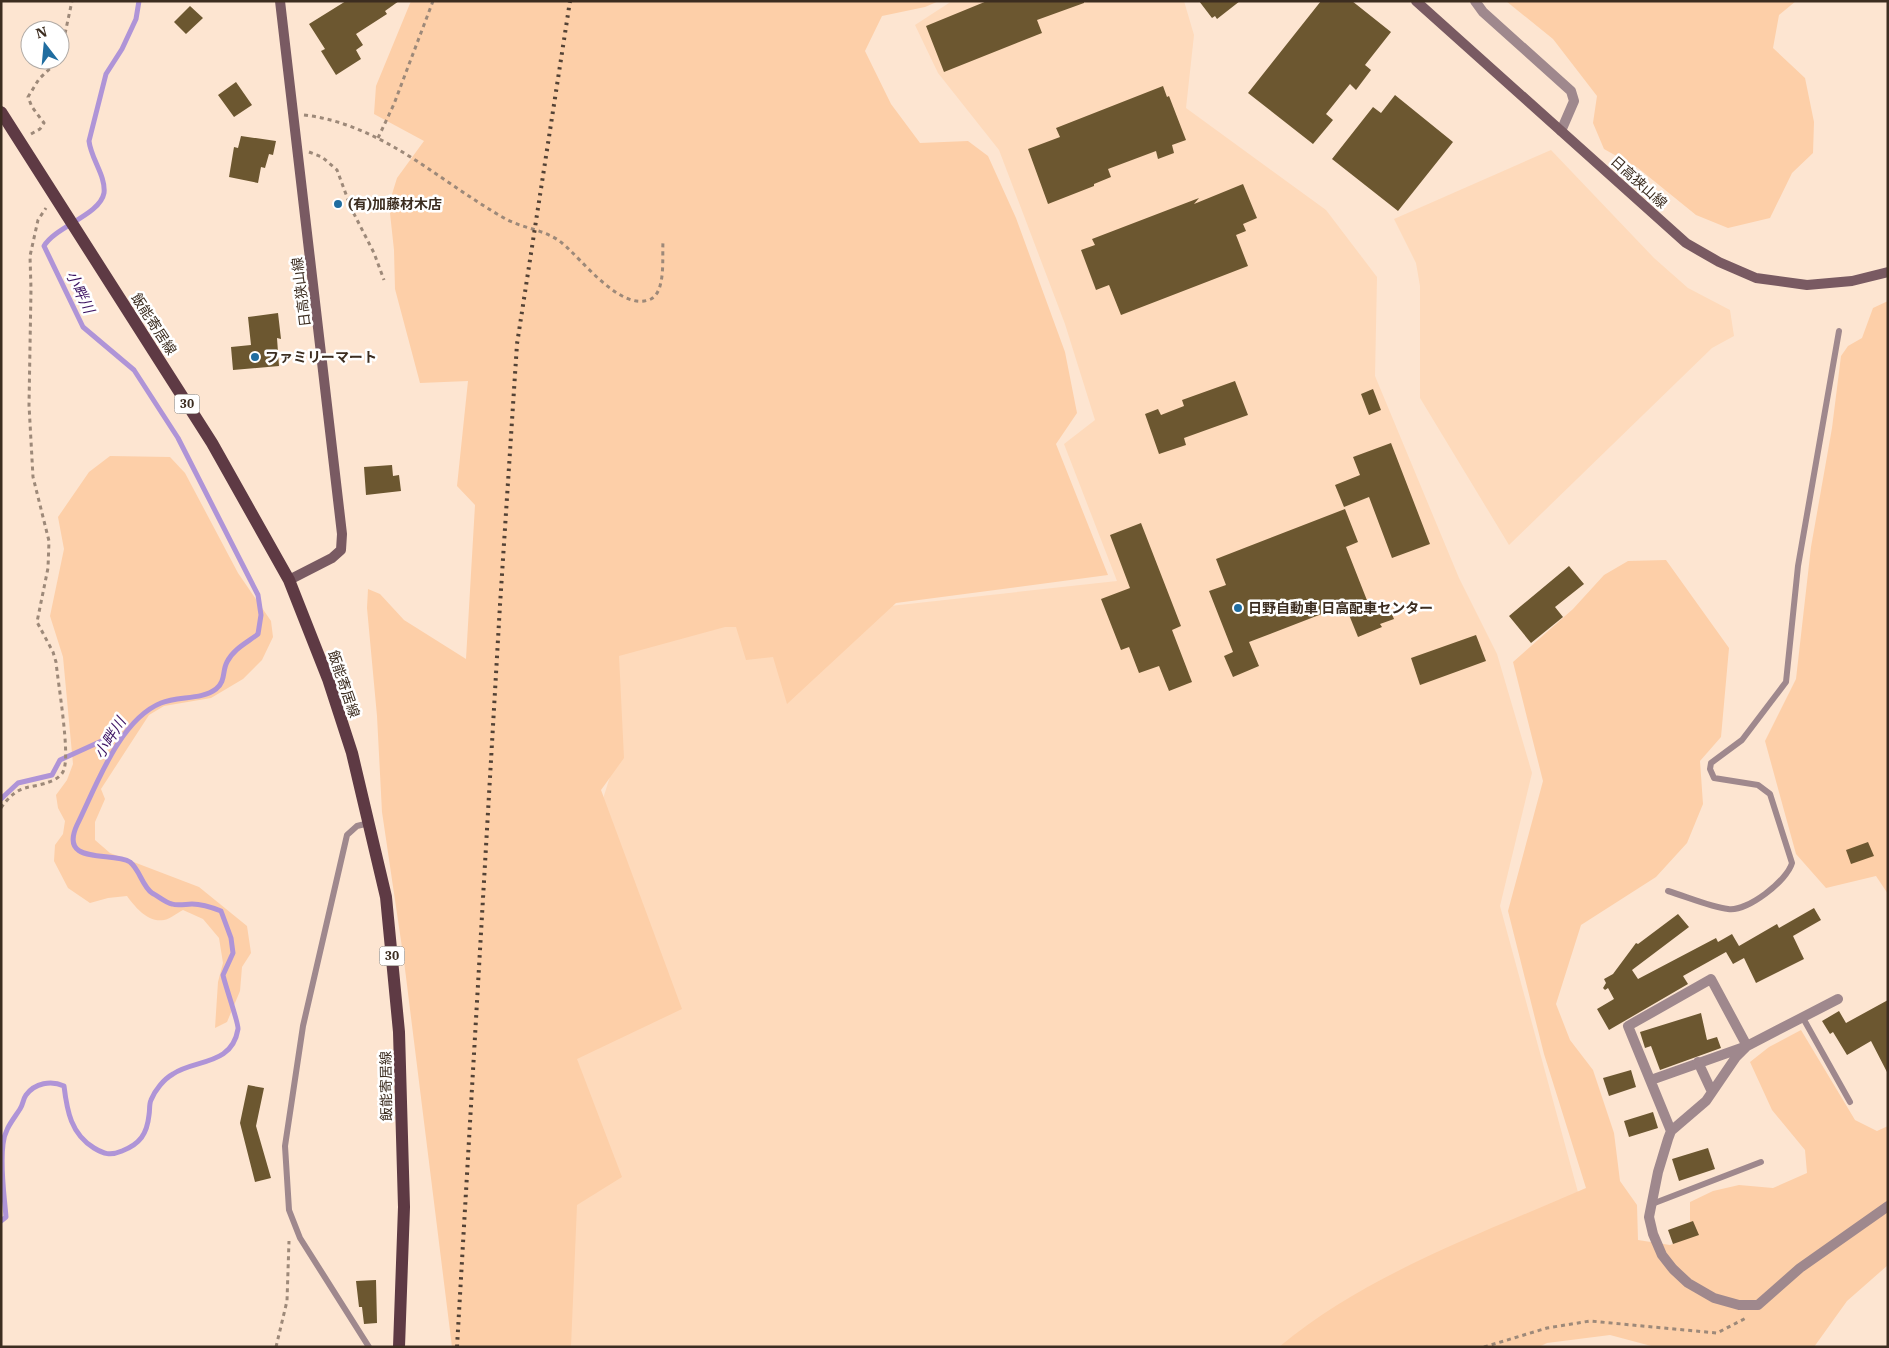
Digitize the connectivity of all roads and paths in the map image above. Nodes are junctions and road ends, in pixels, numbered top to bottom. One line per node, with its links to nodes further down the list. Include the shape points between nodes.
1 (72, 1): 6 (path)
2 (280, 1): 9 (main road, 日高狭山線)
3 (433, 1): 11 (path)
4 (1416, 1): 10 (main road, 日高狭山線)
5 (1475, 1): 10 (street, via 1483,12 1571,91 1574,101)
6 (68, 20)
7 (48, 70): 12 (path, via 28,98 44,123 40,129)
8 (1, 112): 12 (main road, 飯能寄居線 / 30)
9 (294, 114): 11 (path, via 346,124); 13 (main road, 日高狭山線)
10 (1561, 131): 16 (main road, 日高狭山線, via 1686,243 1727,266 1756,278 1807,285 1852,281)
11 (378, 138): 15 (path, via 512,222 539,230 562,243 612,290 626,297 637,301 649,300 660,289)
12 (19, 141): 14 (main road, 飯能寄居線 / 30)
13 (298, 150): 17 (path, via 312,152 337,170); 19 (main road, 日高狭山線, via 342,534 341,550 332,558)
14 (56, 199): 19 (main road, 飯能寄居線 / 30, via 212,443); 20 (path, via 38,220 30,256 29,405 33,477 49,541 48,568 38,622 56,662 64,770 53,781 21,788)
15 (663, 242)
16 (1888, 272)
17 (384, 280)
18 (1839, 331): 22 (lane, via 1798,566 1786,682 1742,740 1711,763 1710,769 1714,778 1758,785 1770,794 1792,863 1790,872 1761,899 1730,910)
19 (289, 580): 21 (main road, 飯能寄居線 / 30, via 328,679 352,753)
20 (1, 808)
21 (369, 823): 37 (lane, via 358,826 347,835 303,1026 285,1146 289,1210 300,1238); 38 (main road, 飯能寄居線 / 30, via 386,897 400,1032 404,1207)
22 (1668, 891)
23 (1838, 999): 24 (street)
24 (1803, 1018): 25 (street); 29 (lane)
25 (1747, 1046): 26 (street); 27 (street, via 1711,980 1628,1026); 28 (street)
26 (1698, 1062): 27 (street); 28 (street)
27 (1651, 1080): 30 (street)
28 (1712, 1092): 30 (street)
29 (1850, 1102)
30 (1672, 1131): 32 (street, via 1658,1172)
31 (1761, 1162): 32 (lane)
32 (1652, 1204): 35 (street, via 1653,1234 1672,1269 1714,1298 1740,1305)
33 (1888, 1206): 35 (street, via 1800,1268)
34 (289, 1238): 36 (path, via 286,1300)
35 (1758, 1305): 39 (path, via 1741,1321 1717,1332 1590,1320 1547,1328)
36 (276, 1347)
37 (369, 1347)
38 (399, 1347)
39 (1484, 1347)

